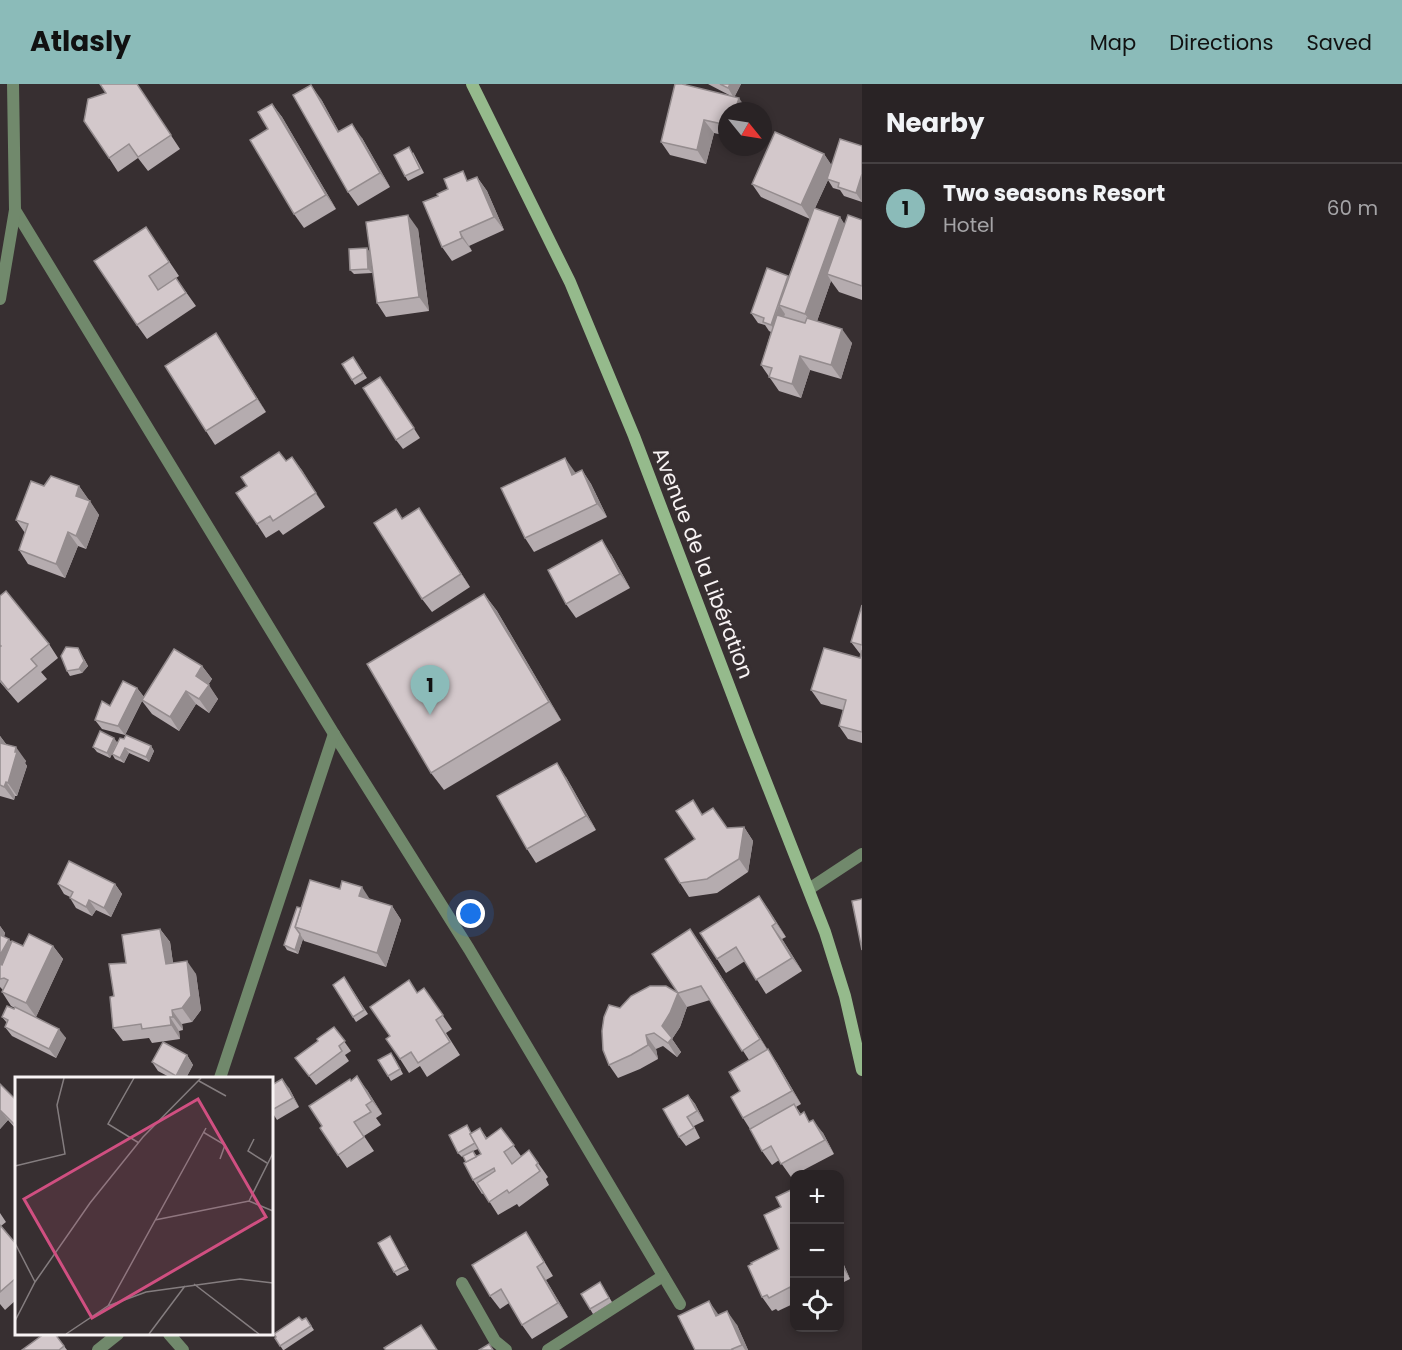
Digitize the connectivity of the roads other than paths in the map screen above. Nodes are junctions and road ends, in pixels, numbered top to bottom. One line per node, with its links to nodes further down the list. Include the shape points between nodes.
1 (13, 84): 3 (street)
2 (472, 84): 7 (street, Avenue de la Libération, via 570,282 634,436)
3 (15, 210): 4 (street); 5 (street)
4 (0, 299)
5 (334, 734): 9 (street); 10 (street, via 469,949)
6 (862, 854): 7 (street)
7 (809, 889): 8 (street, Avenue de la Libération, via 836,963)
8 (862, 1070)
9 (220, 1077)
10 (663, 1276): 12 (street); 18 (street)
11 (462, 1283): 17 (street, via 495,1341)
12 (680, 1304)
13 (117, 1335): 15 (street)
14 (170, 1335): 16 (street)
15 (98, 1350)
16 (183, 1350)
17 (506, 1350)
18 (548, 1350)

